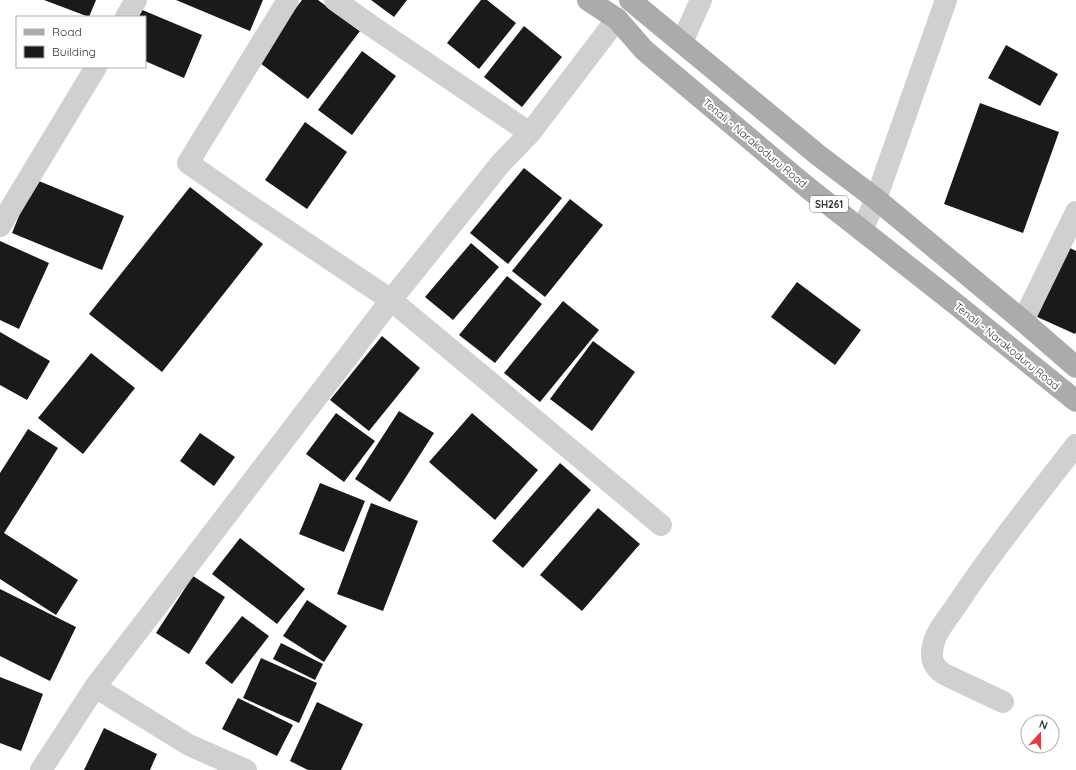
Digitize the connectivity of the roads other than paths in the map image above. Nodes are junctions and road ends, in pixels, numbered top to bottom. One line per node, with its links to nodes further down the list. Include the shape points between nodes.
1 (136, 0): 8 (street)
2 (288, 0): 17 (street, via 188,163)
3 (335, 0): 12 (street)
4 (588, 0): 9 (main road, Tenali - Narakoduru Road / SH261)
5 (630, 0): 10 (main road, SH261)
6 (701, 0): 10 (street)
7 (946, 0): 13 (street)
8 (127, 16)
9 (617, 19): 12 (street); 16 (main road, Tenali - Narakoduru Road / SH261, via 644,50)
10 (682, 42): 13 (main road, SH261)
11 (95, 68): 15 (street)
12 (530, 133): 17 (street, via 502,162)
13 (876, 199): 16 (street); 18 (main road, SH261)
14 (1076, 212): 18 (street)
15 (0, 226)
16 (862, 230): 20 (main road, Tenali - Narakoduru Road / SH261)
17 (391, 300): 22 (street); 23 (street)
18 (1023, 321): 19 (main road, SH261)
19 (1076, 367)
20 (1076, 401)
21 (1076, 445): 24 (street, via 966,591 933,645 933,662 936,669)
22 (661, 525)
23 (95, 687): 25 (street); 26 (street, via 189,745)
24 (1003, 702)
25 (41, 770)
26 (246, 770)

